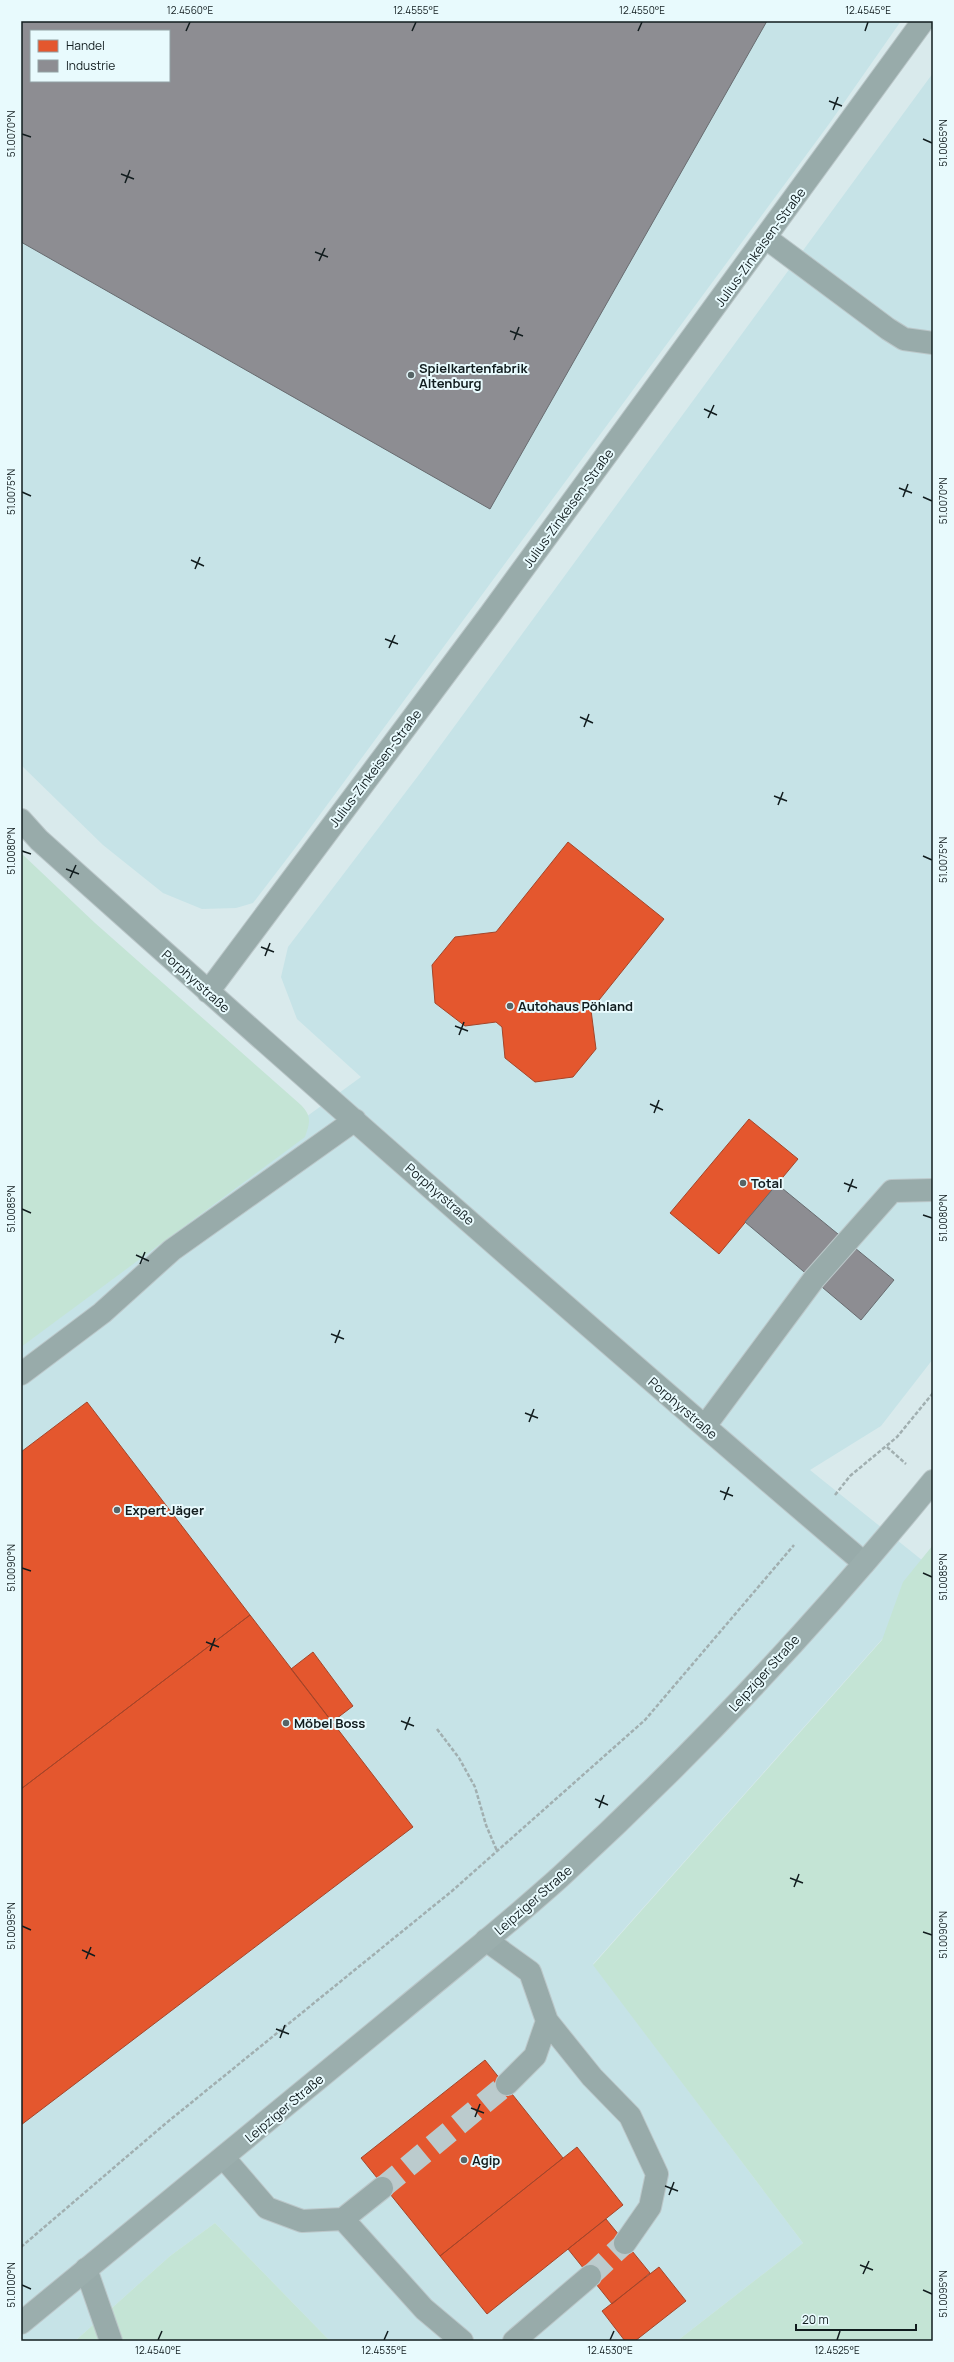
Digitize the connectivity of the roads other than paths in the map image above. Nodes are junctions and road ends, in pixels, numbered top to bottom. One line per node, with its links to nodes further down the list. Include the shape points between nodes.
1 (924, 21): 2 (street, Julius-Zinkeisen-Straße)
2 (766, 238): 3 (street, via 888,329 904,339); 5 (street, Julius-Zinkeisen-Straße, via 486,620)
3 (933, 343)
4 (21, 820): 5 (street, Porphyrstraße, via 39,840)
5 (208, 992): 6 (street, Porphyrstraße)
6 (355, 1120): 8 (street, via 172,1250 102,1313); 9 (street, Porphyrstraße)
7 (933, 1190): 9 (street, via 892,1191 814,1280)
8 (21, 1374)
9 (705, 1426): 11 (street, Porphyrstraße)
10 (933, 1481): 11 (main road, Leipziger Straße)
11 (864, 1563): 12 (main road, Leipziger Straße, via 724,1717 618,1823)
12 (486, 1940): 13 (street, via 530,1972); 15 (main road, Leipziger Straße)
13 (546, 2021): 14 (street, via 535,2056); 18 (street, via 592,2077 630,2116 657,2174 650,2207)
14 (507, 2084)
15 (224, 2158): 17 (street, via 267,2208 302,2221); 19 (main road, Leipziger Straße)
16 (382, 2188): 17 (street)
17 (343, 2219): 23 (street, via 424,2309)
18 (625, 2243)
19 (86, 2269): 21 (main road, Leipziger Straße); 22 (street)
20 (590, 2276): 24 (street)
21 (21, 2324)
22 (111, 2341)
23 (462, 2341)
24 (514, 2341)

